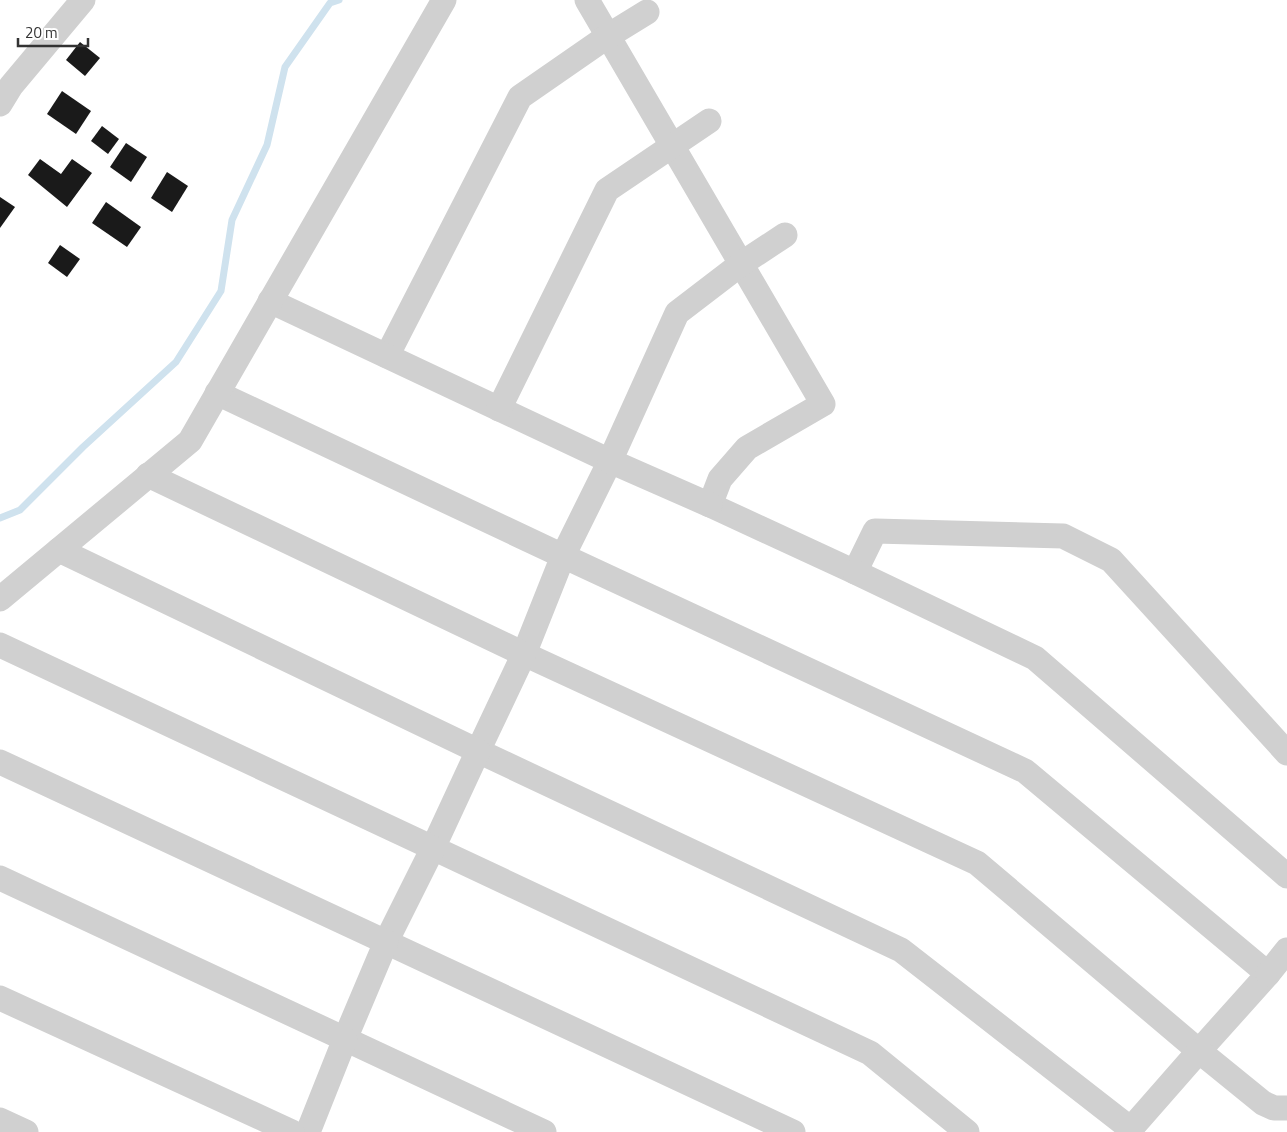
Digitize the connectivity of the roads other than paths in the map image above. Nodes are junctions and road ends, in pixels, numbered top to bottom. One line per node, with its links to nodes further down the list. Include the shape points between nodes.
1 (83, 0): 6 (street)
2 (444, 0): 11 (street)
3 (587, 0): 5 (street)
4 (647, 12): 5 (street)
5 (608, 36): 8 (street); 12 (street, via 520,97)
6 (4, 90)
7 (709, 121): 8 (street)
8 (672, 146): 10 (street); 14 (street, via 607,190)
9 (785, 235): 10 (street)
10 (741, 264): 15 (street, via 677,313); 17 (street, via 823,404 746,448 720,479)
11 (270, 300): 12 (street); 13 (street)
12 (387, 356): 14 (street)
13 (217, 393): 16 (street, via 190,441); 19 (street)
14 (499, 409): 15 (street)
15 (610, 461): 17 (street); 19 (street)
16 (148, 476): 18 (street); 23 (street)
17 (710, 504): 20 (street)
18 (59, 550): 21 (street); 24 (street)
19 (563, 556): 23 (street); 32 (street, via 1025,771)
20 (855, 572): 25 (street, via 876,531 1063,536 1111,560); 28 (street, via 1035,658)
21 (0, 599)
22 (0, 645): 27 (street)
23 (524, 654): 24 (street); 35 (street, via 977,863)
24 (478, 751): 27 (street); 38 (street, via 901,950)
25 (1287, 753)
26 (0, 762): 30 (street)
27 (433, 848): 30 (street); 44 (street, via 870,1053)
28 (1287, 876)
29 (0, 878): 34 (street)
30 (386, 942): 34 (street); 43 (street)
31 (1287, 950): 32 (street)
32 (1268, 974): 35 (street)
33 (0, 998): 40 (street)
34 (345, 1039): 41 (street); 42 (street)
35 (1199, 1051): 36 (street, via 1262,1103 1274,1108); 38 (street)
36 (1287, 1108)
37 (0, 1120): 39 (street)
38 (1130, 1130)
39 (26, 1132)
40 (292, 1132)
41 (308, 1132)
42 (544, 1132)
43 (793, 1132)
44 (966, 1132)

